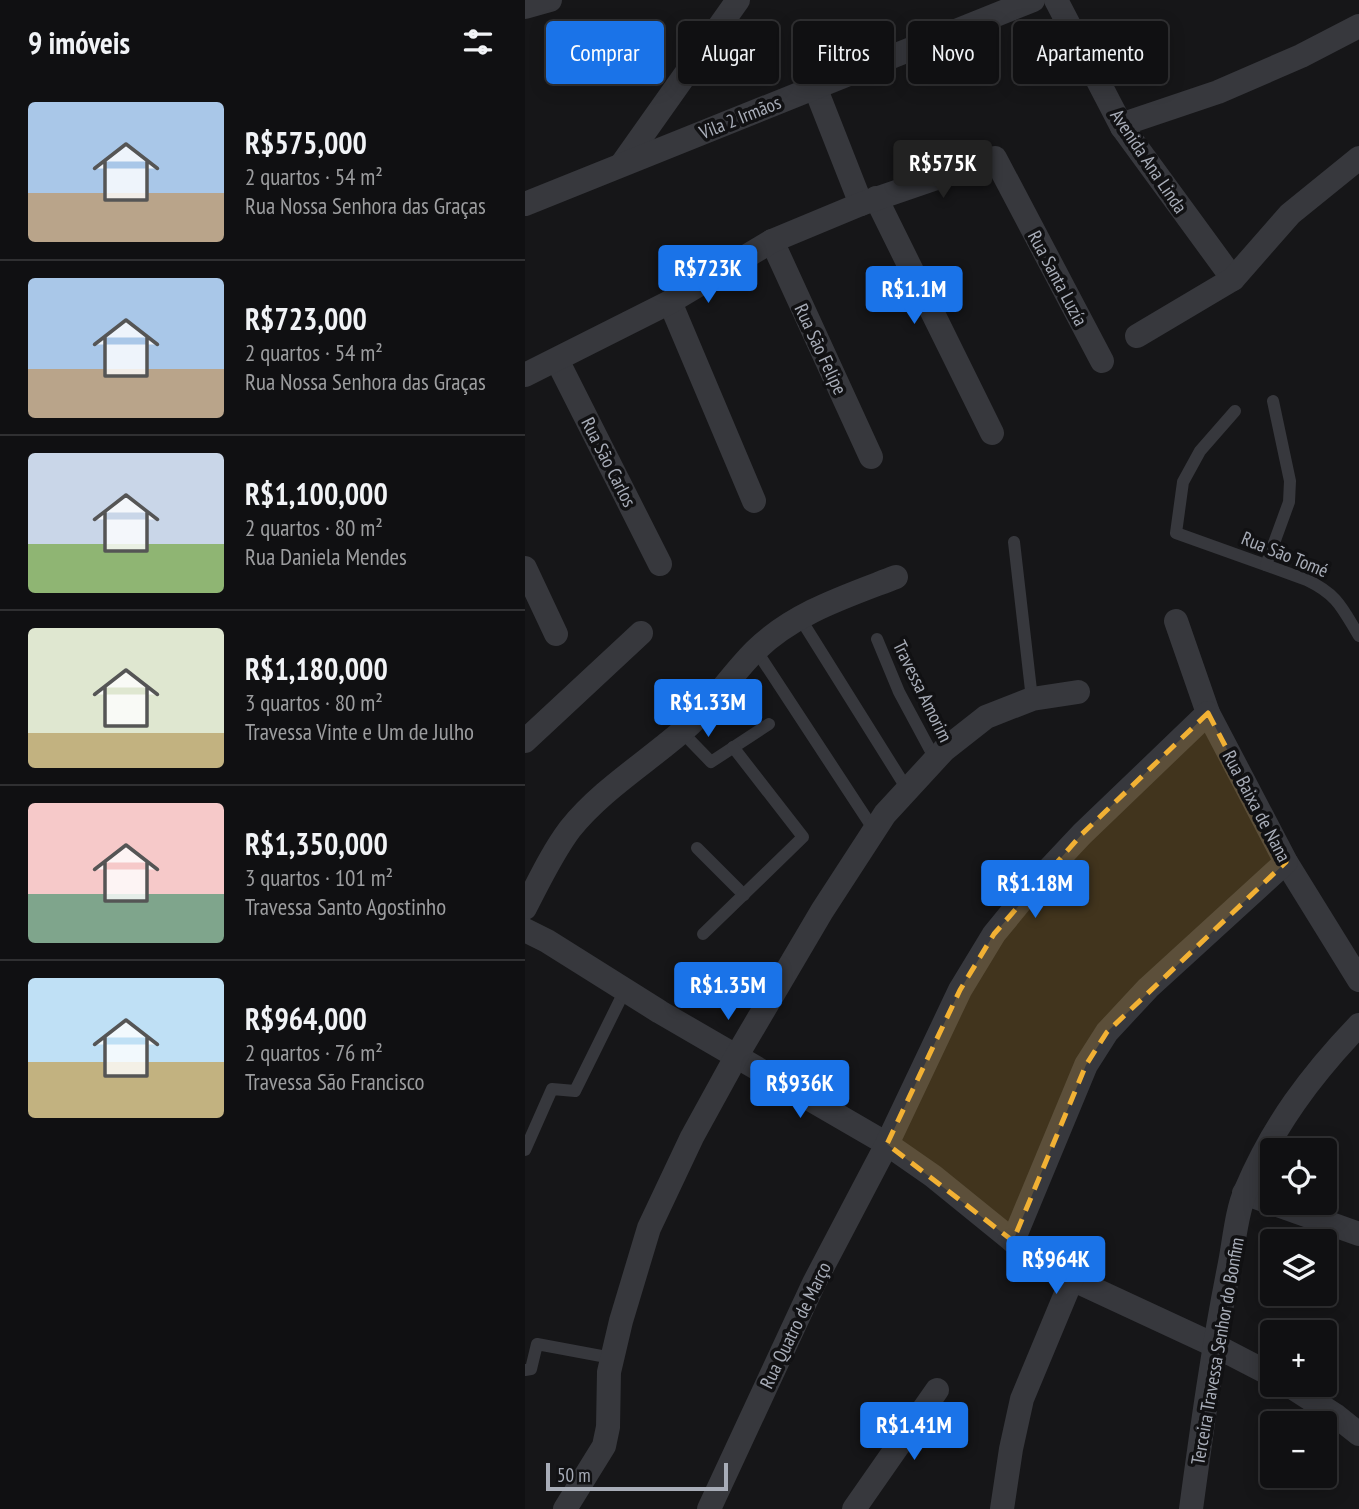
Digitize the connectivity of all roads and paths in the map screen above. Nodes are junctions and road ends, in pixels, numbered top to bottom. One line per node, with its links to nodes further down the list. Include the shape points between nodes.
1 (550, 0): 5 (street)
2 (738, 0): 10 (street)
3 (1033, 0): 7 (street, Vila 2 Irmãos)
4 (1056, 0): 8 (street, Avenida Ana Linda)
5 (525, 7)
6 (1359, 26): 8 (street, via 1301,56)
7 (815, 87): 10 (street, Vila 2 Irmãos); 11 (street)
8 (1122, 127): 14 (street, Avenida Ana Linda)
9 (1359, 158): 14 (street, via 1290,214)
10 (622, 164): 12 (street, Vila 2 Irmãos)
11 (869, 201): 13 (street); 18 (street, Rua Santa Luzía, via 995,158); 22 (street)
12 (525, 204)
13 (772, 241): 15 (street); 23 (street, Rua São Felipe)
14 (1233, 279): 16 (street)
15 (670, 302): 17 (street); 24 (street)
16 (1137, 336)
17 (557, 360): 19 (street); 26 (street, Rua São Carlos)
18 (1103, 361)
19 (525, 375)
20 (1273, 401): 27 (lane, via 1290,481 1289,502)
21 (1235, 411): 27 (lane, Rua São Tomé, via 1200,451 1183,482 1176,533)
22 (992, 433)
23 (871, 457)
24 (754, 501)
25 (1014, 542): 38 (lane)
26 (660, 564)
27 (1266, 565): 34 (lane, Rua São Tomé, via 1325,589 1336,598)
28 (525, 568): 33 (street)
29 (896, 578): 30 (street)
30 (800, 618): 36 (street); 45 (lane)
31 (1176, 621): 39 (street, Rua Baixa de Nana)
32 (641, 633): 42 (street)
33 (556, 634)
34 (1359, 636)
35 (877, 639): 44 (lane, Travessa Amorim)
36 (756, 650): 41 (street); 46 (lane)
37 (1077, 692): 38 (street)
38 (1032, 699): 44 (street, via 986,717)
39 (1208, 713): 48 (street, Rua Baixa de Nana); 57 (street, Rua Quatro de Março, via 1082,834 994,934 960,990)
40 (769, 724): 43 (lane)
41 (682, 732): 43 (lane, via 711,762); 50 (street, via 592,806 570,830)
42 (525, 741)
43 (733, 747): 49 (lane, via 803,837)
44 (935, 759): 45 (street)
45 (907, 789): 46 (street)
46 (874, 830): 56 (street)
47 (697, 848): 49 (lane)
48 (1286, 862): 53 (street, Rua Baixa de Nana); 61 (street, via 1148,988 1107,1032 1086,1065)
49 (744, 895): 52 (lane)
50 (525, 908)
51 (525, 930): 54 (street)
52 (703, 934)
53 (1359, 980)
54 (625, 990): 56 (street); 58 (lane, via 575,1091 552,1089)
55 (1359, 1025): 59 (street, Terceira Travessa Senhor do Bonfim, via 1299,1093)
56 (736, 1057): 57 (street); 64 (street, via 649,1228)
57 (887, 1144): 61 (street); 71 (street, Rua Quatro de Março, via 814,1283)
58 (525, 1150)
59 (1244, 1193): 60 (street); 63 (street, Terceira Travessa Senhor do Bonfim)
60 (1359, 1234)
61 (1013, 1241): 62 (street)
62 (1072, 1279): 63 (street); 73 (street, via 1022,1399)
63 (1214, 1345): 65 (street); 74 (street, Terceira Travessa Senhor do Bonfim)
64 (612, 1358): 66 (lane, via 537,1344 531,1370); 70 (street, via 604,1446)
65 (1260, 1369)
66 (525, 1370)
67 (937, 1390): 72 (street)
68 (1307, 1397): 69 (street)
69 (1359, 1434)
70 (565, 1509)
71 (709, 1509)
72 (854, 1509)
73 (1002, 1509)
74 (1191, 1509)

